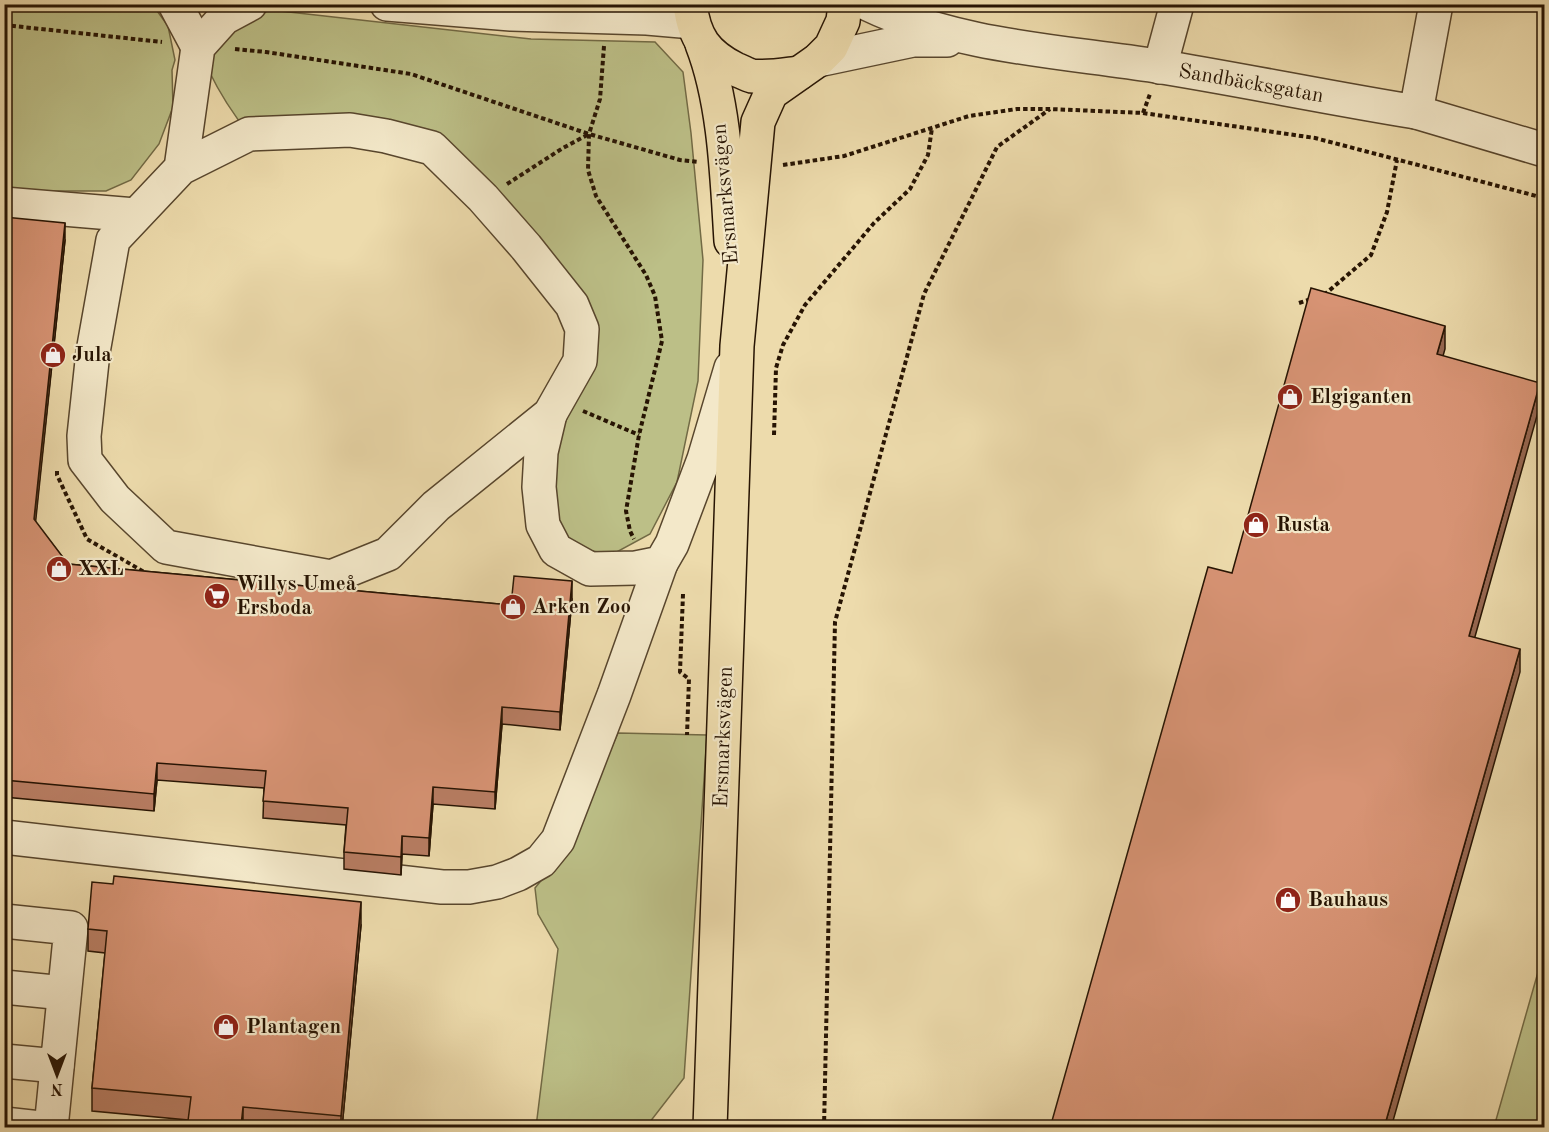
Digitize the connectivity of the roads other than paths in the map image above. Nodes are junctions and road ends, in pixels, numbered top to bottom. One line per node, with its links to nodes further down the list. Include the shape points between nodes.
1 (175, 4): 10 (street)
2 (250, 4): 10 (street, via 225,18)
3 (387, 4): 8 (street)
4 (844, 4): 11 (main road, Ersmarksvägen, via 843,21 831,47)
5 (868, 4): 9 (street, via 910,22)
6 (1177, 4): 12 (street)
7 (1436, 4): 13 (street)
8 (695, 24): 11 (main road, via 716,59 750,76 773,77); 18 (main road, Ersmarksvägen, via 711,67 719,107)
9 (978, 40): 11 (street, via 913,40); 12 (street, Sandbäcksgatan)
10 (198, 46): 15 (street)
11 (809, 66): 18 (main road, Ersmarksvägen, via 771,93 758,122)
12 (1160, 67): 13 (street, Sandbäcksgatan)
13 (1416, 112): 14 (street, Sandbäcksgatan)
14 (1545, 150)
15 (181, 168): 17 (street); 19 (street, via 249,134 350,130 432,148 483,198 573,305 582,329 580,361)
16 (4, 204): 17 (street)
17 (135, 215): 19 (street, via 113,240 93,352 84,436 86,460 115,499 166,547 331,577 388,554 436,506)
18 (737, 346): 20 (street, via 704,459); 30 (main road, Ersmarksvägen)
19 (554, 407): 20 (street, via 541,452 539,486 543,525 556,550 590,569)
20 (661, 563): 21 (street, via 558,840 541,861 518,874 469,887 442,887)
21 (4, 837)
22 (4, 921): 24 (street, via 71,928)
23 (4, 987): 24 (street)
24 (64, 993): 26 (street)
25 (4, 1061): 26 (street)
26 (57, 1066): 29 (street)
27 (4, 1124): 28 (street)
28 (40, 1128)
29 (51, 1128)
30 (710, 1128)

